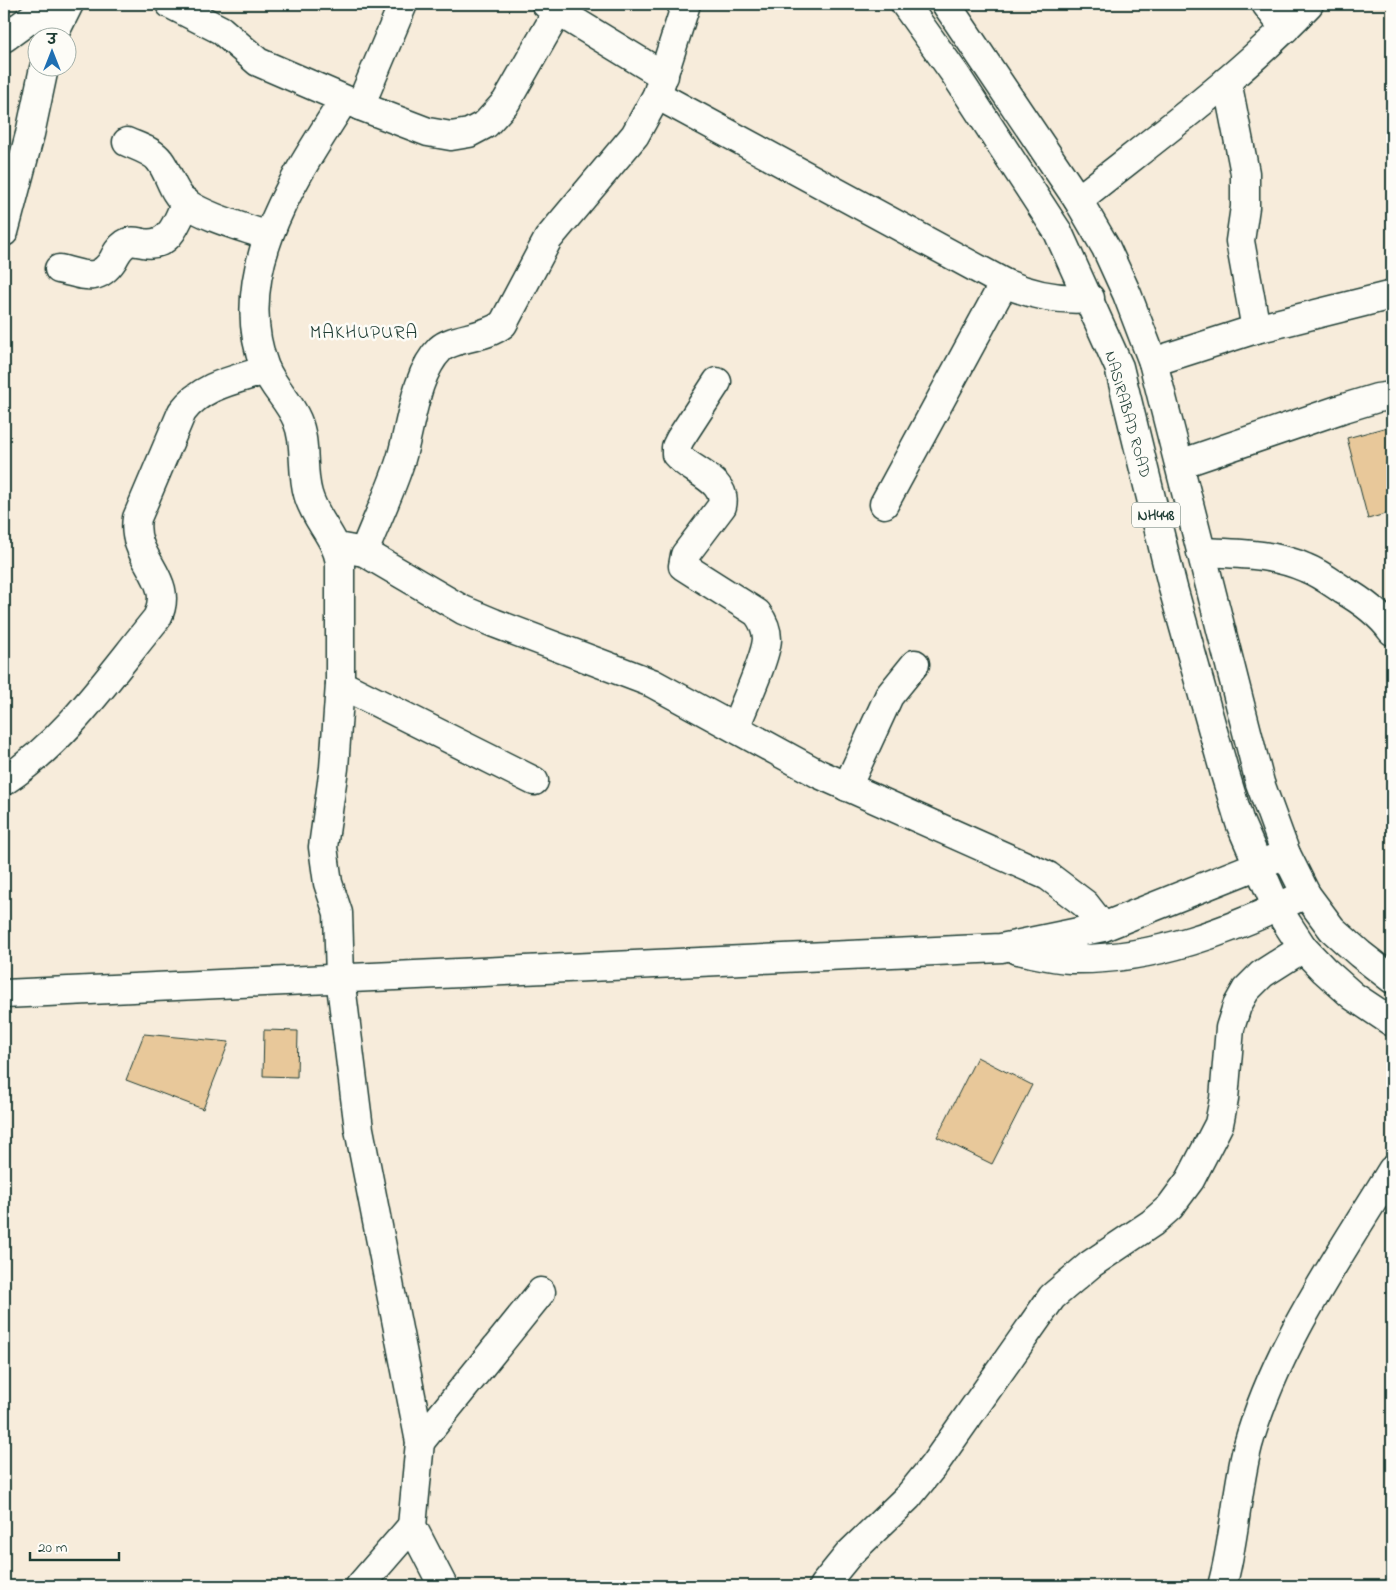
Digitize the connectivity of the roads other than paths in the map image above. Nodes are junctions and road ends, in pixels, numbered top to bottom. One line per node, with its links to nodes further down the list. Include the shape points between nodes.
1 (62, 4): 10 (main road); 12 (main road, via 37,14)
2 (170, 4): 16 (main road, via 221,30 258,62)
3 (403, 4): 16 (main road)
4 (686, 4): 15 (main road)
5 (905, 4): 25 (main road, NASIRABAD ROAD / NH448, via 1023,175 1058,232)
6 (946, 4): 18 (main road, NH448)
7 (1266, 4): 11 (main road)
8 (1308, 4): 11 (main road)
9 (552, 8): 15 (main road); 16 (main road, via 506,102 486,124 451,136 428,132)
10 (55, 28)
11 (1284, 30): 14 (main road)
12 (4, 38)
13 (42, 78): 20 (main road)
14 (1227, 81): 18 (main road); 26 (main road, via 1246,174 1246,207 1240,242)
15 (660, 85): 23 (main road); 34 (main road, via 635,136 548,239 503,324 480,337 443,347 432,358 426,368 393,481)
16 (352, 103): 21 (main road, via 293,180)
17 (127, 142): 19 (main road, via 160,160 177,193)
18 (1078, 200): 27 (main road, NH448, via 1106,248)
19 (186, 202): 21 (main road); 22 (main road, via 168,238 161,242 125,244 106,271 100,274 91,276)
20 (4, 232)
21 (268, 236): 28 (main road, via 256,296 258,344)
22 (59, 269)
23 (1004, 283): 25 (main road, via 1030,294 1052,298); 32 (main road)
24 (1392, 295): 26 (main road)
25 (1090, 298): 44 (main road, NASIRABAD ROAD / NH448, via 1119,367 1173,588 1219,755 1240,823)
26 (1256, 329): 27 (main road)
27 (1153, 362): 31 (main road, NH448)
28 (266, 370): 33 (main road, via 297,420 308,495); 40 (main road, via 204,390 192,398 182,412 134,531 138,547 161,586 162,608 59,736 24,768)
29 (718, 382): 39 (main road, via 680,439 676,454 718,486 724,498 722,506 685,555 683,566 758,613 765,625 767,639 763,653)
30 (1392, 396): 31 (main road, via 1341,409)
31 (1180, 464): 35 (main road, NH448)
32 (884, 504)
33 (337, 547): 34 (main road); 38 (main road, via 340,562)
34 (364, 552): 39 (main road, via 464,610 652,683)
35 (1201, 552): 36 (main road, via 1259,555 1308,568 1364,603); 43 (main road, NH448, via 1260,783)
36 (1392, 631)
37 (915, 664): 42 (main road, via 889,696)
38 (340, 684): 41 (main road); 50 (main road, via 334,768 323,848 328,884 338,913)
39 (735, 728): 42 (main road)
40 (4, 780)
41 (534, 781)
42 (847, 787): 47 (main road, via 1048,876 1085,904)
43 (1286, 854): 44 (main road); 45 (main road, NH448)
44 (1258, 866): 46 (main road, NASIRABAD ROAD / NH448); 47 (main road)
45 (1306, 894): 46 (main road); 51 (main road, NH448, via 1332,929)
46 (1276, 908): 48 (main road, via 1232,928 1183,944 1110,958 1067,959); 49 (main road, NASIRABAD ROAD / NH448)
47 (1103, 927): 48 (main road)
48 (1001, 948): 50 (main road)
49 (1303, 948): 53 (main road, NASIRABAD ROAD / NH448, via 1353,996); 60 (main road, via 1262,974 1246,990 1230,1028 1219,1124 1190,1180 1175,1200 1152,1223 1091,1264 1052,1297 934,1465)
50 (340, 977): 52 (main road); 56 (main road, via 359,1130)
51 (1392, 979)
52 (4, 994)
53 (1392, 1022)
54 (1392, 1170): 61 (main road, via 1310,1302 1260,1409 1248,1446)
55 (541, 1292): 56 (main road)
56 (420, 1442): 57 (main road)
57 (412, 1526): 58 (main road); 59 (main road)
58 (360, 1586)
59 (443, 1586)
60 (823, 1586)
61 (1222, 1586)

